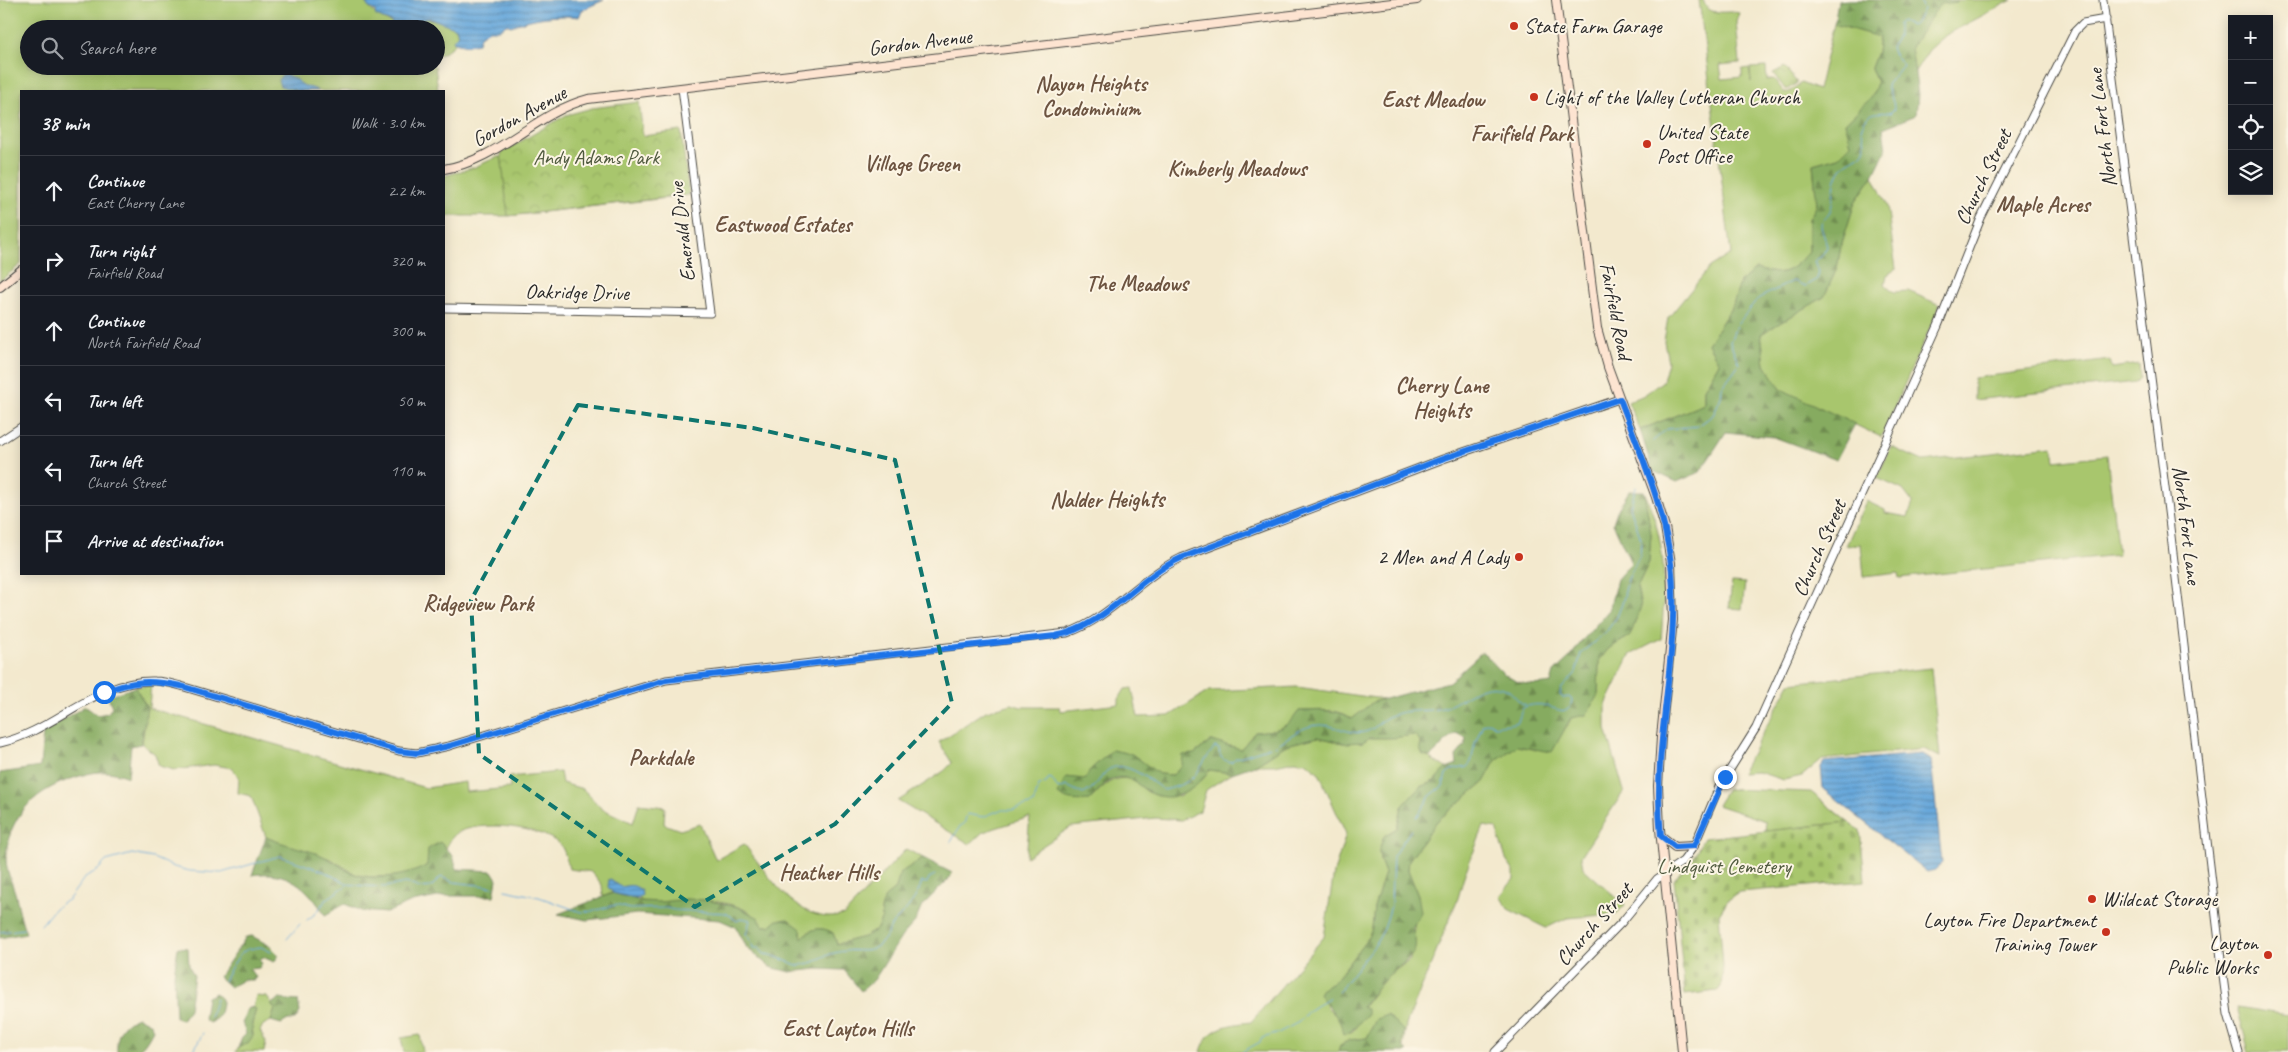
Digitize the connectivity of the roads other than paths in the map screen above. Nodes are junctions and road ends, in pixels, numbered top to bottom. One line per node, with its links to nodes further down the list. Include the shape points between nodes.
1 (1417, 0): 5 (main road, Gordon Avenue)
2 (1556, 0): 11 (main road, Fairfield Road, via 1595,319)
3 (2103, 1): 4 (street, North Fort Lane)
4 (2106, 18): 16 (street, Church Street, via 2083,23 2075,31 1980,218 1938,326 1794,646 1756,728 1719,788); 20 (street, North Fort Lane, via 2224,984 2228,1014)
5 (682, 88): 6 (main road, Gordon Avenue, via 578,102 478,160); 10 (street, Emerald Drive)
6 (445, 169)
7 (20, 271): 8 (main road)
8 (0, 286)
9 (445, 308): 10 (street, Oakridge Drive)
10 (710, 313)
11 (1620, 399): 14 (street, via 1442,459 1181,558 1154,574 1093,622 1067,634 666,680 417,753 399,751 156,681 131,683 104,692 30,733); 15 (main road, Fairfield Road, via 1665,527 1671,563 1673,620 1658,786)
12 (20, 428): 13 (street)
13 (0, 441)
14 (0, 742)
15 (1661, 836): 16 (main road, via 1675,847); 17 (main road, Fairfield Road)
16 (1694, 846): 17 (street, Church Street, via 1683,861)
17 (1664, 874): 18 (street, Church Street, via 1622,922); 19 (main road, Fairfield Road)
18 (1495, 1052)
19 (1682, 1052)
20 (2240, 1052)

